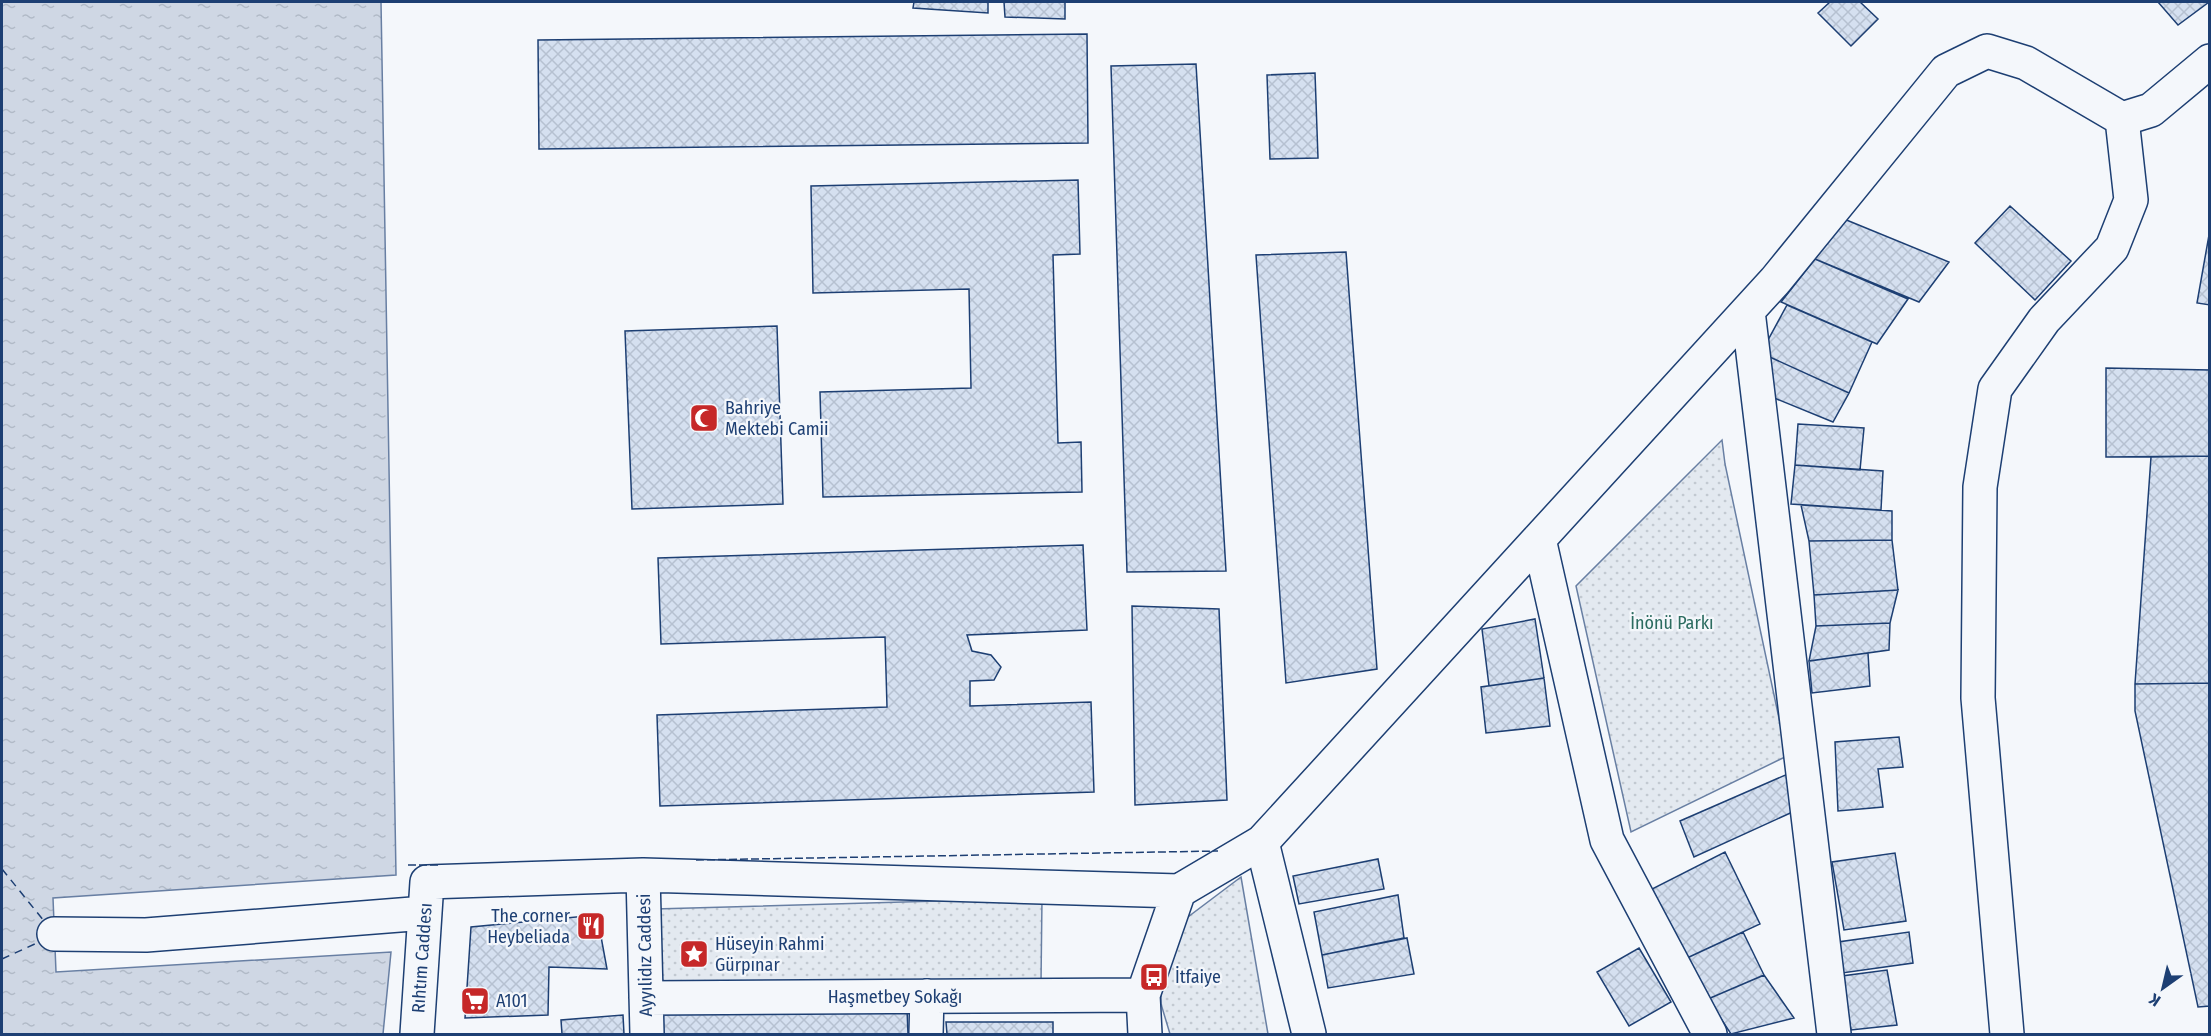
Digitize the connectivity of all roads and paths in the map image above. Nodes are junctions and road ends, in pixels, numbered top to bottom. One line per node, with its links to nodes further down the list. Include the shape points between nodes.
1 (2210, 61): 2 (street, via 2151,110)
2 (2122, 118): 3 (street, via 2026,63 1987,51 1946,71); 20 (street, via 2131,200 2112,248 2044,321 1995,389 1980,487 1978,698)
3 (1748, 311): 4 (street); 19 (street)
4 (1539, 539): 5 (street); 18 (street, via 1607,840)
5 (1262, 842): 7 (street); 17 (street)
6 (643, 875): 7 (street); 8 (street, Rıhtım Caddesı, via 427,882); 12 (street, Ayyılidız Caddesi)
7 (1179, 891): 10 (street)
8 (426, 914): 9 (street, via 146,935); 13 (street, Rıhtım Caddesı)
9 (54, 934)
10 (1143, 995): 11 (street, Haşmetbey Sokağı); 16 (street)
11 (927, 996): 12 (street, Haşmetbey Sokağı); 15 (street)
12 (646, 998): 14 (street, Ayyılidız Caddesi)
13 (417, 1035)
14 (647, 1035)
15 (926, 1035)
16 (1145, 1035)
17 (1309, 1035)
18 (1710, 1035)
19 (1834, 1035)
20 (2007, 1035)

